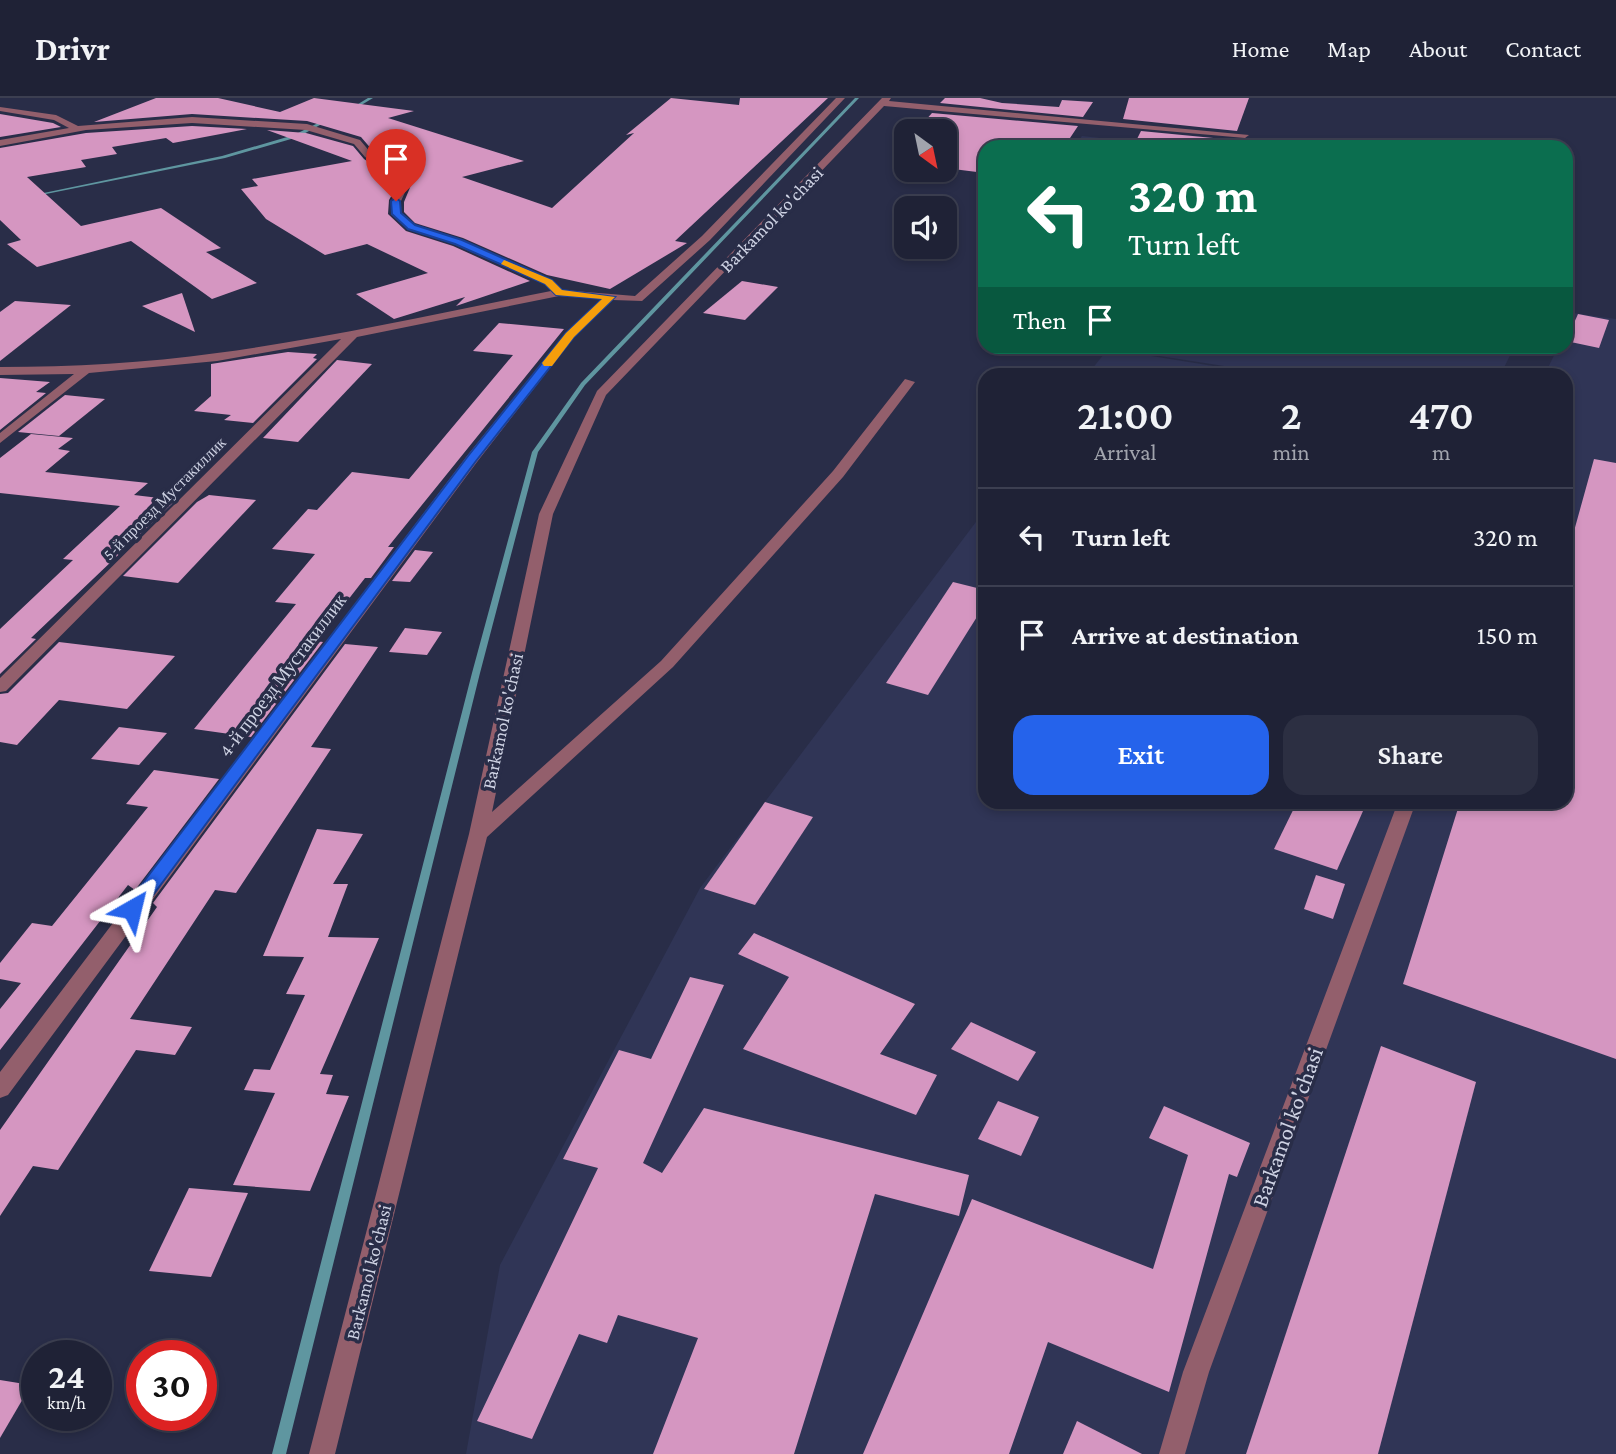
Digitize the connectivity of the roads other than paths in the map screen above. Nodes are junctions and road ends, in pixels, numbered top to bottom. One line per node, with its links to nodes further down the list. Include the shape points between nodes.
1 (841, 98): 8 (street, via 706,238 638,299)
2 (885, 101): 5 (street); 16 (street, Barkamol ko'chasi, via 601,394 547,514)
3 (0, 109): 4 (street, via 56,118)
4 (76, 128): 6 (street); 7 (street, via 191,120 312,128 357,142 368,155 408,181 396,201 396,214 411,227 470,247 548,282)
5 (1245, 135)
6 (0, 143)
7 (559, 293): 8 (street); 9 (street)
8 (610, 297): 17 (street, 4-й проезд Мустакиллик, via 570,335 472,458)
9 (353, 334): 10 (street, via 217,356); 14 (street, 5-й проезд Мустакиллик)
10 (86, 370): 11 (street); 13 (street)
11 (0, 371)
12 (909, 382): 16 (street, via 838,474 667,664)
13 (0, 439)
14 (0, 687)
15 (1403, 809): 19 (street, Barkamol ko'chasi, via 1196,1372)
16 (478, 834): 18 (street, Barkamol ko'chasi)
17 (0, 1089)
18 (322, 1454)
19 (1172, 1454)

